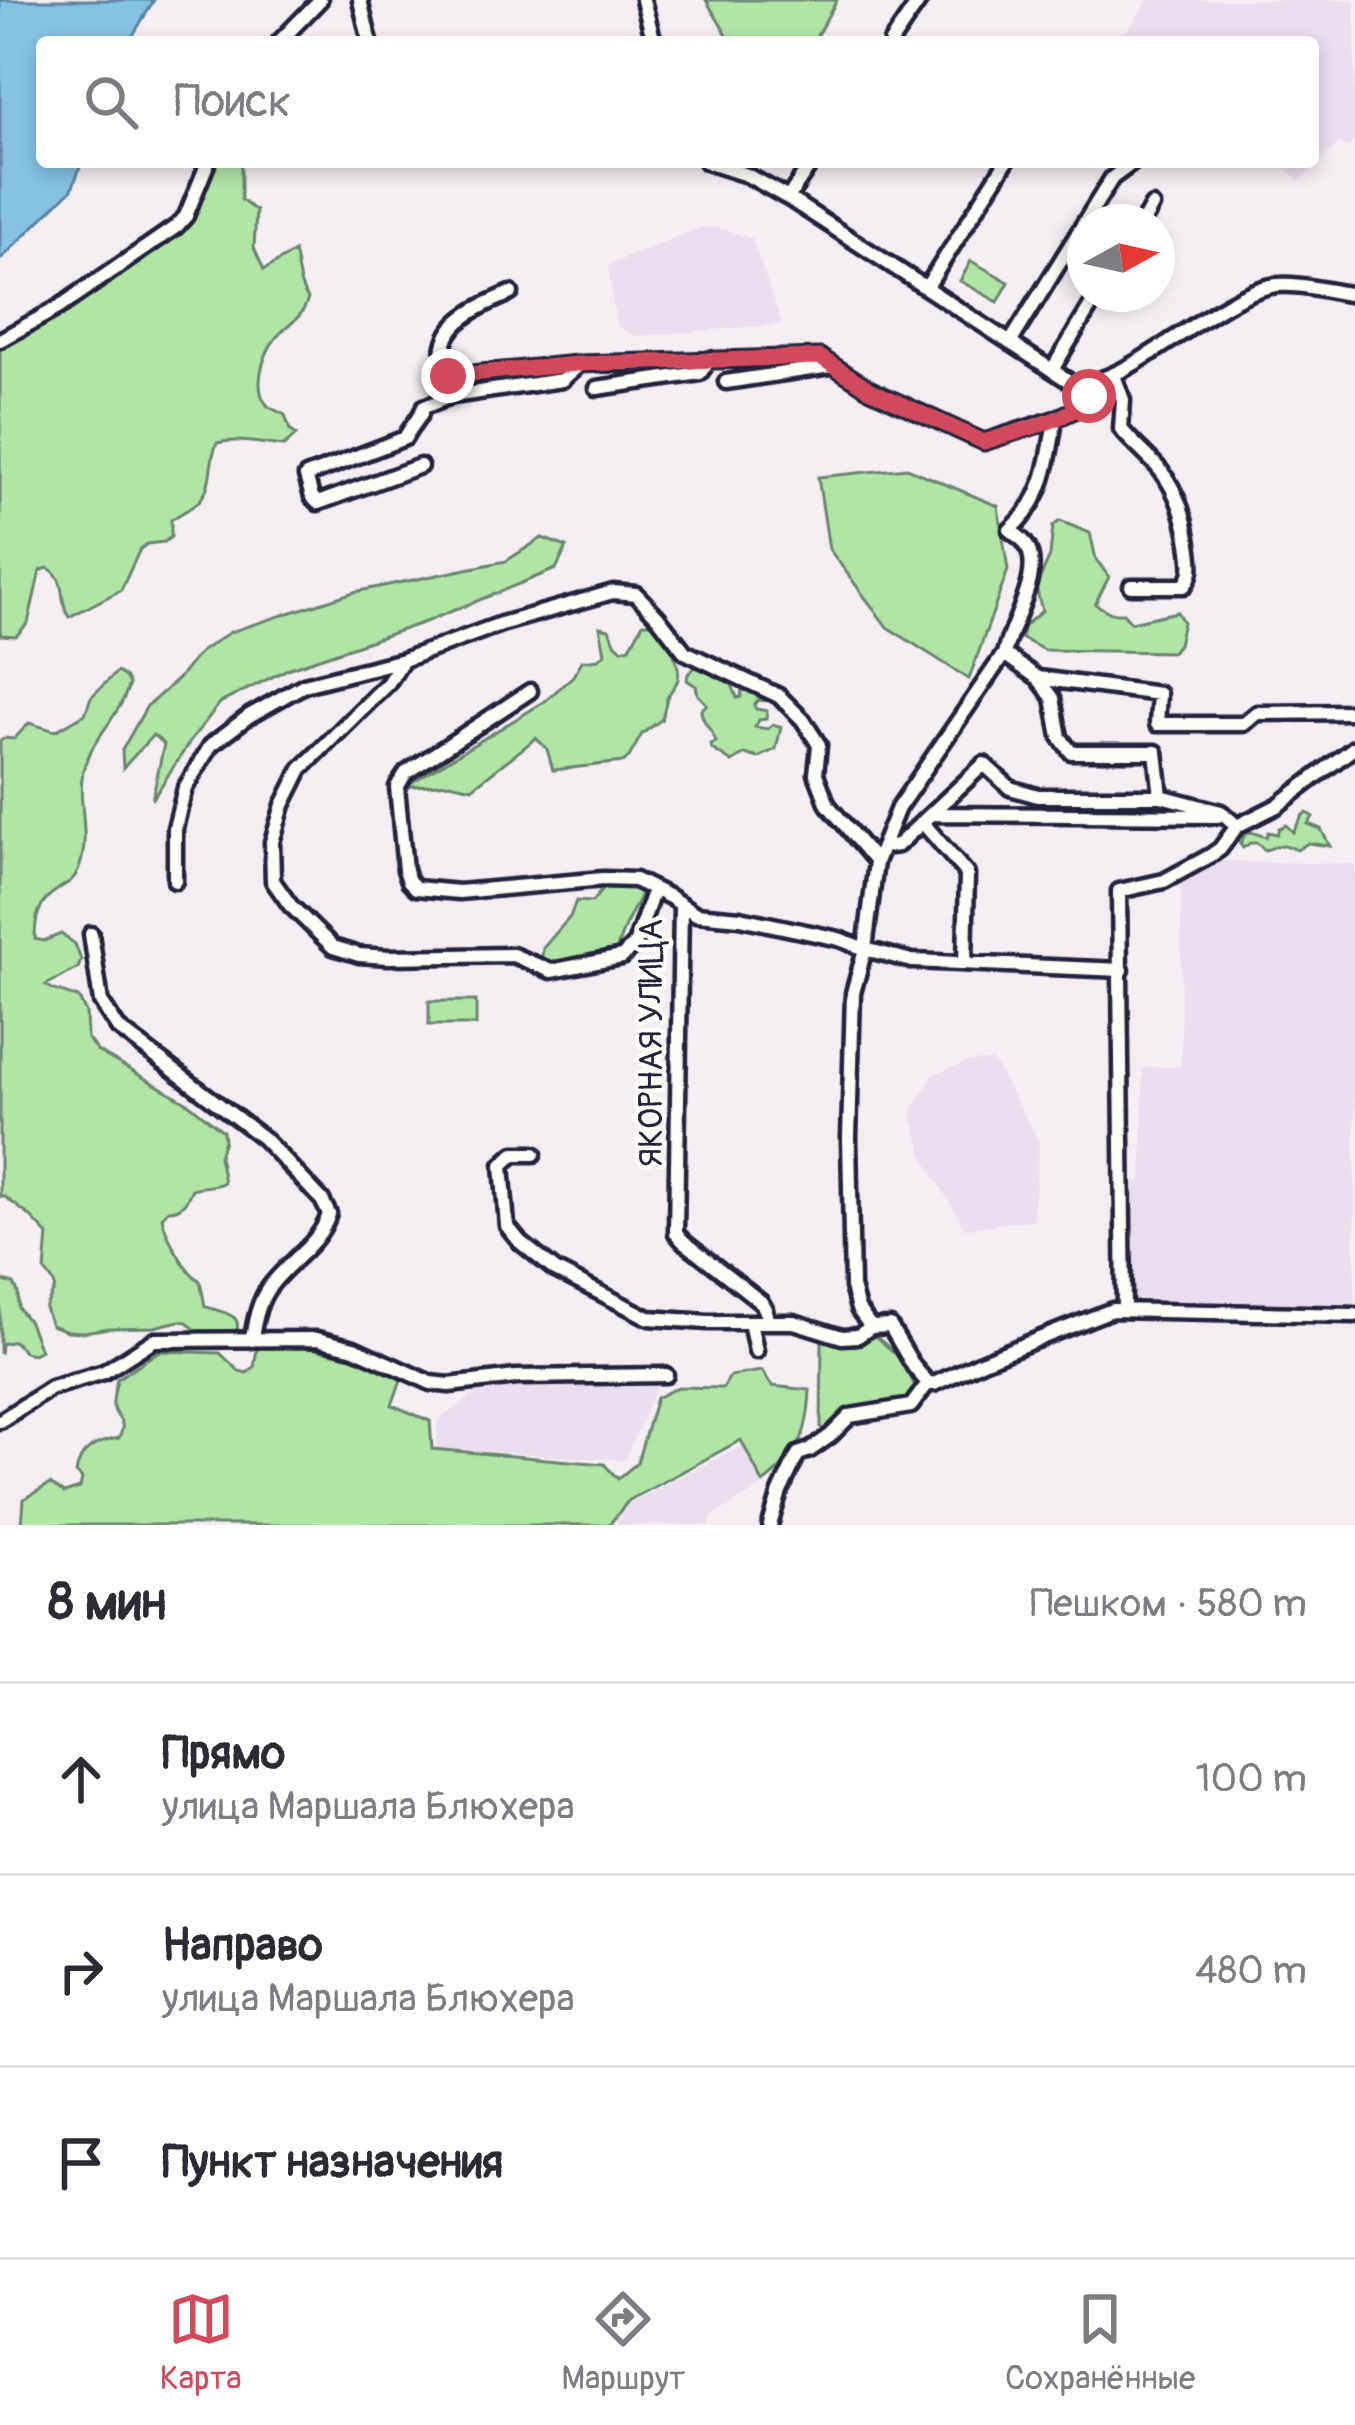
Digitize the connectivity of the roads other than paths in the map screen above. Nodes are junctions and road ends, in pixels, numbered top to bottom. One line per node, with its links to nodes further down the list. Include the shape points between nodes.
1 (320, 0): 5 (street)
2 (360, 0): 6 (street)
3 (643, 0): 7 (street)
4 (920, 0): 8 (street)
5 (285, 36)
6 (369, 36)
7 (652, 36)
8 (895, 36)
9 (206, 168): 19 (street, via 177,226)
10 (728, 168): 14 (street)
11 (808, 168): 14 (street)
12 (1002, 168): 15 (street)
13 (1126, 168): 20 (street)
14 (788, 198): 15 (street)
15 (926, 288): 20 (street)
16 (511, 293): 22 (street, via 456,322 444,347 448,376)
17 (1355, 296): 25 (street, via 1271,286)
18 (1088, 312): 24 (street)
19 (0, 340)
20 (1010, 343): 24 (street)
21 (710, 359): 22 (street); 23 (street, via 820,357); 28 (street, via 700,373)
22 (580, 364): 30 (street, via 562,380 424,407 405,438 306,476 317,503)
23 (832, 365): 26 (street); 29 (street, via 984,442)
24 (1052, 370): 27 (street, via 1072,383)
25 (1114, 375): 27 (street); 31 (street, via 1121,429 1172,487 1191,562 1184,586)
26 (726, 382)
27 (1094, 383): 29 (street, via 1081,407)
28 (598, 388)
29 (1055, 419): 32 (street, via 1029,514 1010,530 1035,564)
30 (420, 466)
31 (1131, 586)
32 (1004, 654): 34 (street); 43 (street, via 898,808)
33 (403, 660): 44 (street, via 613,592 636,594 685,652 779,696 802,720 819,745 816,774 828,805); 45 (street, via 304,685 211,745 185,788); 46 (street, via 301,769 272,842 273,881 333,947 388,957 513,955 550,970 622,957 635,944)
34 (1038, 678): 37 (street, via 1159,694); 39 (street, via 1071,752)
35 (530, 691): 46 (street, ЯКОРНАЯ УЛИЦА, via 406,773 397,787 409,881 459,892 635,880)
36 (1355, 712): 37 (street)
37 (1157, 724): 39 (street)
38 (1355, 747): 42 (street, via 1277,806)
39 (1156, 752): 40 (street)
40 (1160, 796): 41 (street, via 1038,796 1010,788 984,764); 42 (street)
41 (928, 818): 42 (street); 43 (street, via 898,845); 50 (street, via 967,874)
42 (1231, 821): 51 (street, via 1220,849 1174,877 1119,891)
43 (882, 847): 44 (street)
44 (876, 862): 49 (street)
45 (175, 881)
46 (654, 890): 47 (street, ЯКОРНАЯ УЛИЦА)
47 (681, 906): 49 (street); 55 (street, ЯКОРНАЯ УЛИЦА, via 676,1233 760,1302)
48 (91, 934): 58 (street, via 101,1002 118,1028 263,1138 329,1214 266,1290)
49 (865, 949): 50 (street); 57 (street, via 853,993 849,1138 852,1286)
50 (965, 963): 51 (street)
51 (1122, 970): 53 (street)
52 (534, 1154): 56 (street, via 514,1154 502,1165 502,1198 507,1226 543,1262 649,1318)
53 (1124, 1310): 54 (street); 61 (street)
54 (1355, 1315)
55 (767, 1320): 56 (street); 57 (street, via 842,1337)
56 (751, 1322): 59 (street)
57 (871, 1327): 61 (street, via 890,1327)
58 (252, 1340): 60 (street, via 334,1342 449,1385); 62 (street, via 154,1340)
59 (756, 1351)
60 (666, 1375)
61 (928, 1383): 63 (street, via 910,1406 850,1416 798,1454)
62 (0, 1421)
63 (770, 1525)

